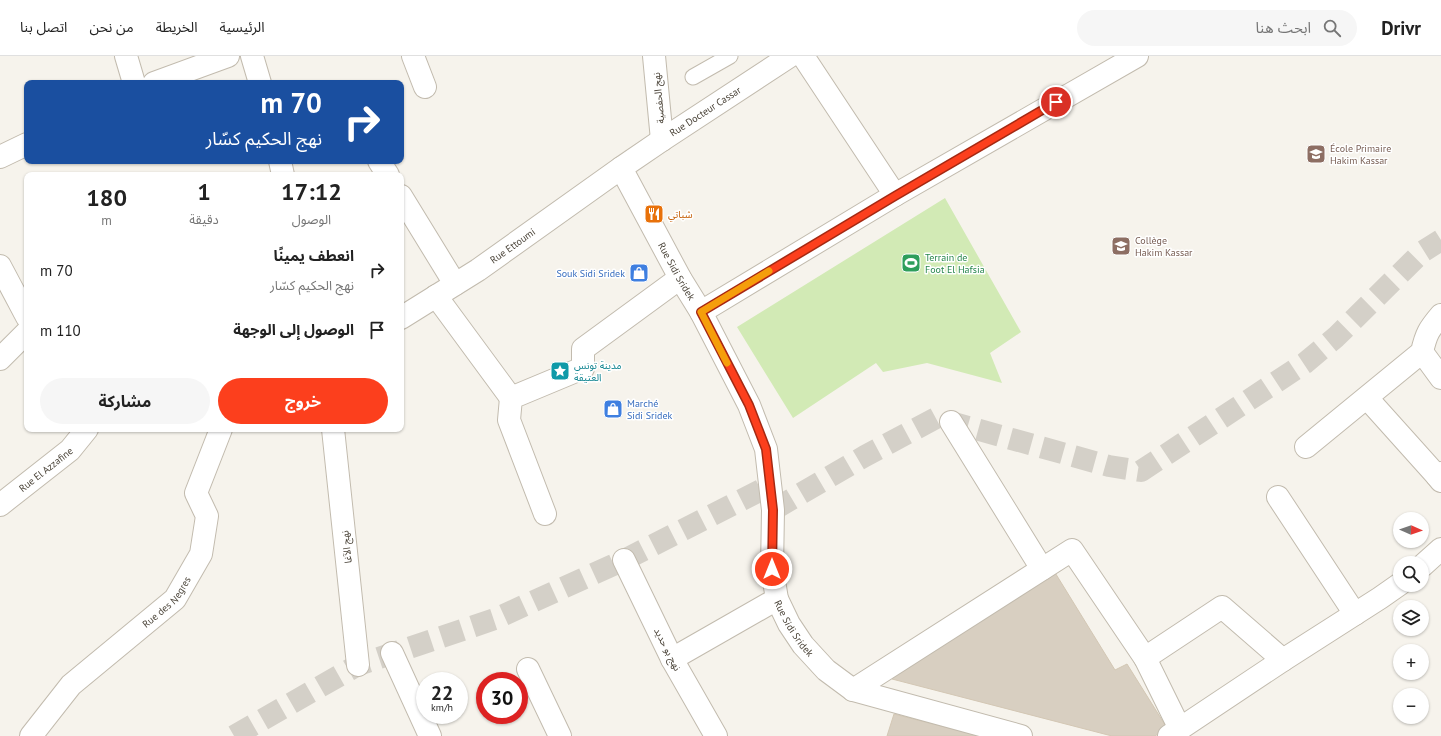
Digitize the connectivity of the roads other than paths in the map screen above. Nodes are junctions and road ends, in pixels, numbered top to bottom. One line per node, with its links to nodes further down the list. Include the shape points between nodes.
1 (126, 56): 11 (street)
2 (228, 56): 12 (street)
3 (252, 56): 13 (street)
4 (413, 56): 14 (street)
5 (654, 56): 15 (street, نهج الحفصية)
6 (730, 56): 10 (lane)
7 (790, 56): 15 (street, Rue Docteur Cassar)
8 (803, 56): 19 (street)
9 (1137, 56): 19 (street)
10 (693, 77)
11 (133, 80)
12 (162, 80)
13 (259, 80)
14 (425, 87)
15 (662, 140): 18 (street, Rue Docteur Cassar)
16 (24, 145): 17 (street)
17 (0, 157)
18 (621, 168): 22 (street, Rue Sidi Sridek); 23 (street, Rue Ettoumi)
19 (895, 196): 26 (street)
20 (404, 201): 23 (street)
21 (0, 266): 25 (street)
22 (680, 278): 26 (street, Rue Sidi Sridek); 33 (street, via 583,349 582,368)
23 (455, 284): 24 (street, Rue Ettoumi)
24 (436, 296): 28 (street, Rue Ettoumi); 33 (street)
25 (24, 311)
26 (701, 312): 49 (street, Rue Sidi Sridek, via 749,405 766,449 773,510 772,569)
27 (1441, 315): 30 (street, via 1425,336)
28 (404, 316)
29 (24, 335): 31 (street)
30 (1422, 352): 32 (street); 34 (street)
31 (0, 359)
32 (1441, 378)
33 (511, 398): 43 (street, via 509,420)
34 (1367, 398): 39 (street); 40 (street)
35 (951, 422): 47 (street)
36 (85, 432): 42 (street, Rue El Azzafine, via 70,450)
37 (220, 432): 59 (street, Rue des Negres, via 196,493 206,516 201,554 175,599 71,685)
38 (333, 432): 55 (street, نهج الآغا)
39 (1306, 447)
40 (1440, 476)
41 (1278, 497): 50 (street)
42 (0, 505)
43 (545, 514)
44 (1441, 549): 46 (street)
45 (624, 560): 53 (street, نهج بو حديد)
46 (1429, 560)
47 (1042, 569): 52 (street, via 1072,550); 57 (street)
48 (1393, 589): 50 (street)
49 (777, 599): 53 (street); 57 (street, Rue Sidi Sridek, via 803,645 826,670)
50 (1354, 614): 54 (street)
51 (392, 653): 60 (street)
52 (1145, 658): 54 (street, via 1222,607); 58 (street)
53 (672, 659): 62 (street, نهج بو حديد)
54 (1283, 660): 58 (street)
55 (358, 665)
56 (528, 669): 61 (street)
57 (853, 690): 63 (street, Rue Sidi Sridek)
58 (1175, 732)
59 (31, 736)
60 (430, 736)
61 (560, 736)
62 (716, 736)
63 (1021, 736)

